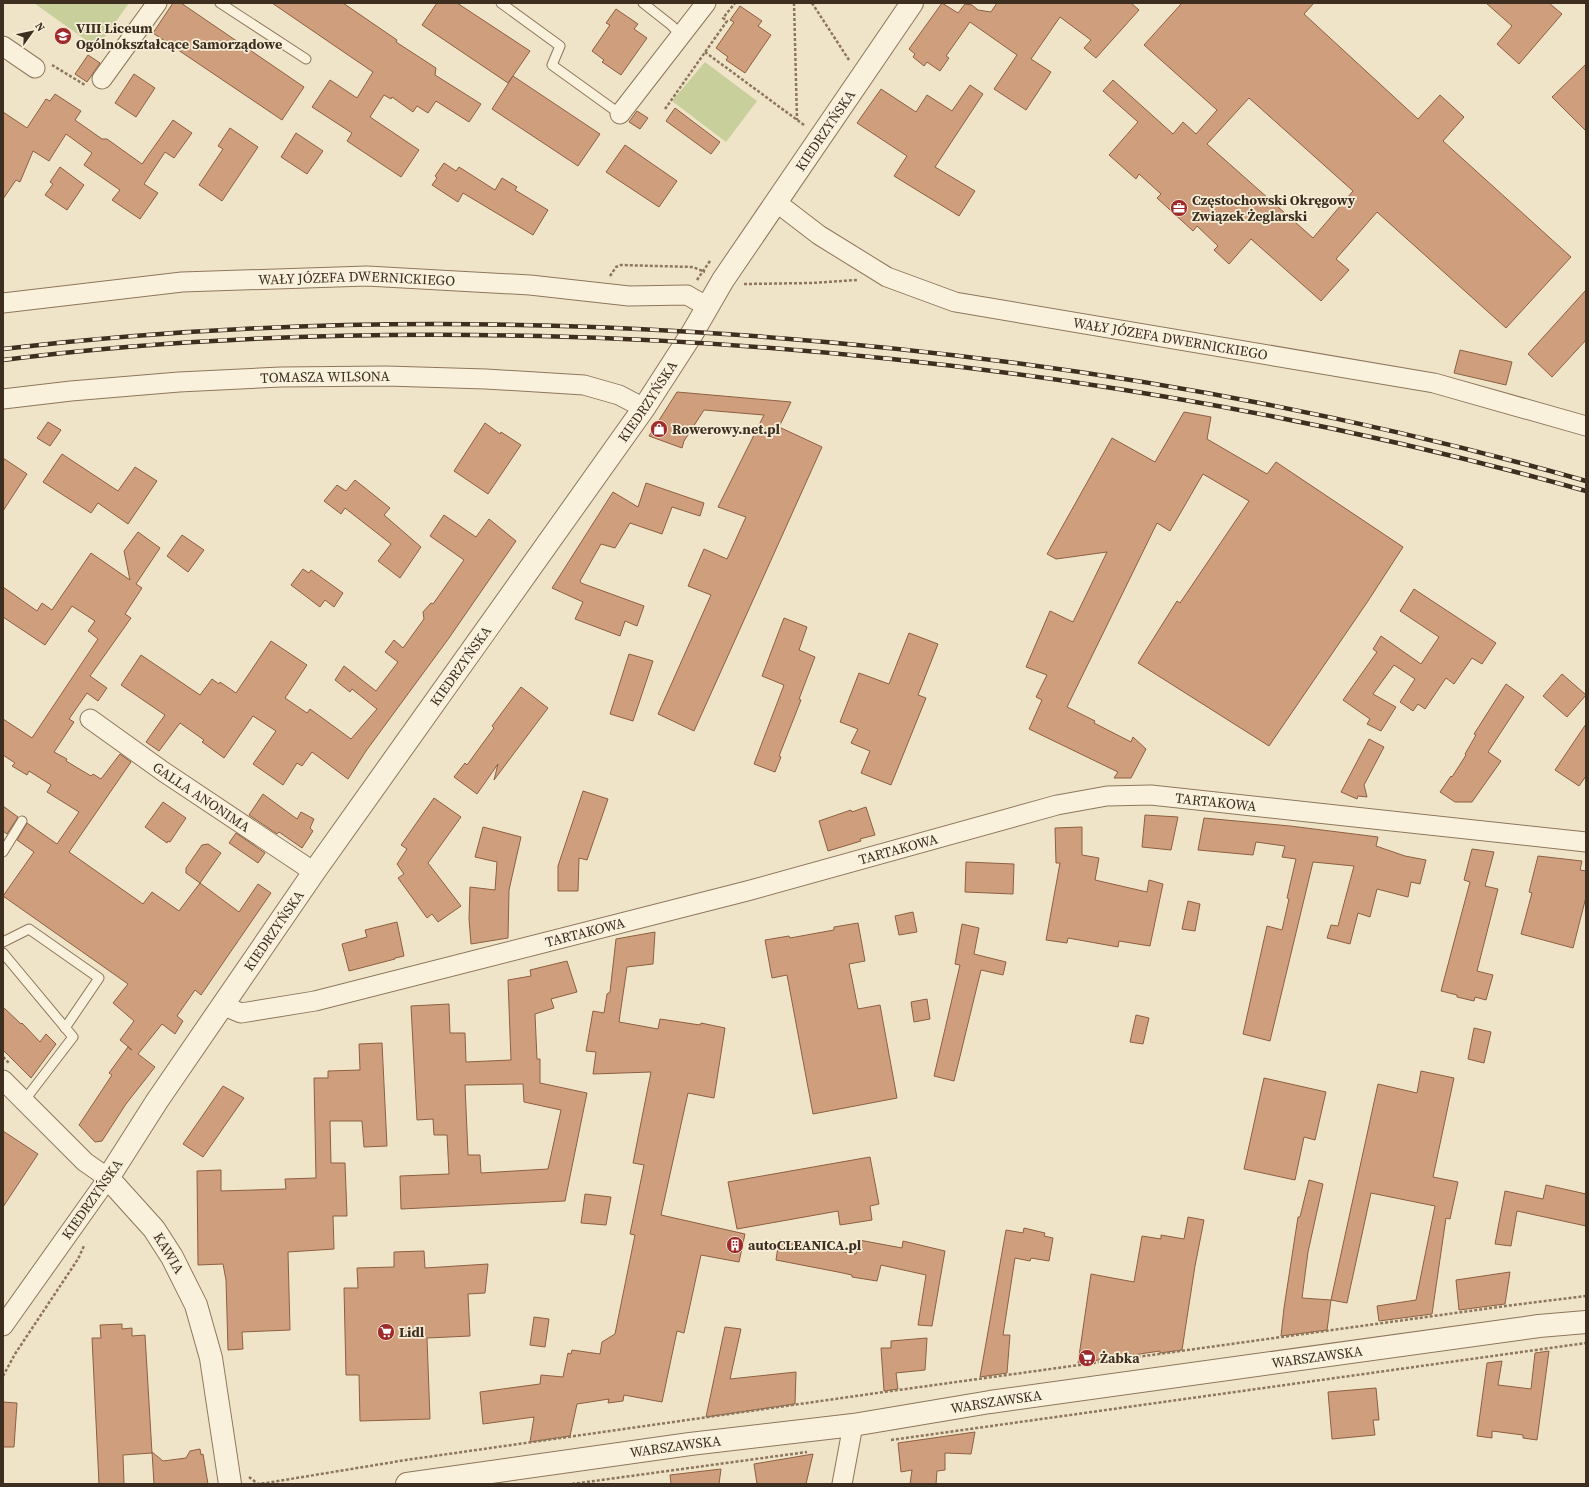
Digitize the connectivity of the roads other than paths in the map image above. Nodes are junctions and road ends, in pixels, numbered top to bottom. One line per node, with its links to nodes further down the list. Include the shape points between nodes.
1 (157, 3): 11 (street)
2 (220, 3): 9 (lane)
3 (501, 3): 12 (lane, via 560,46 552,65)
4 (642, 3): 7 (lane)
5 (706, 3): 7 (street)
6 (912, 3): 13 (street, KIEDRZYŃSKA)
7 (681, 35): 12 (street)
8 (3, 46): 10 (street)
9 (306, 59)
10 (34, 68)
11 (102, 79)
12 (620, 114)
13 (776, 202): 15 (street, KIEDRZYŃSKA); 18 (street, WAŁY JÓZEFA DWERNICKIEGO, via 819,235 887,277 955,302 1434,383)
14 (3, 303): 15 (street, WAŁY JÓZEFA DWERNICKIEGO, via 182,282 367,276 530,285 629,296 687,295)
15 (708, 307): 17 (street, KIEDRZYŃSKA)
16 (3, 399): 17 (street, TOMASZA WILSONA, via 179,382 281,377 386,376 584,385 619,395)
17 (644, 408): 23 (street, KIEDRZYŃSKA)
18 (1586, 426)
19 (90, 719): 23 (street, GALLA ANONIMA, via 164,772)
20 (22, 821): 22 (lane)
21 (1586, 842): 26 (street, TARTAKOWA, via 1151,795 1107,796 1057,805 747,891 315,1001 241,1013)
22 (3, 852)
23 (314, 872): 26 (street, KIEDRZYŃSKA)
24 (3, 942): 27 (lane, via 28,929 99,978)
25 (3, 953): 27 (lane)
26 (224, 1006): 30 (street, KIEDRZYŃSKA, via 157,1101)
27 (65, 1028): 29 (lane, via 73,1037)
28 (3, 1080): 29 (street, KAWIA)
29 (24, 1101): 30 (street, KAWIA, via 85,1162)
30 (108, 1178): 32 (street, KIEDRZYŃSKA); 34 (street, KAWIA, via 154,1229 179,1269 196,1305 211,1358)
31 (1586, 1322): 33 (street, WARSZAWSKA, via 1539,1326 990,1402)
32 (3, 1326)
33 (853, 1425): 35 (street, WARSZAWSKA, via 690,1444); 36 (street)
34 (229, 1477)
35 (407, 1484)
36 (842, 1484)

